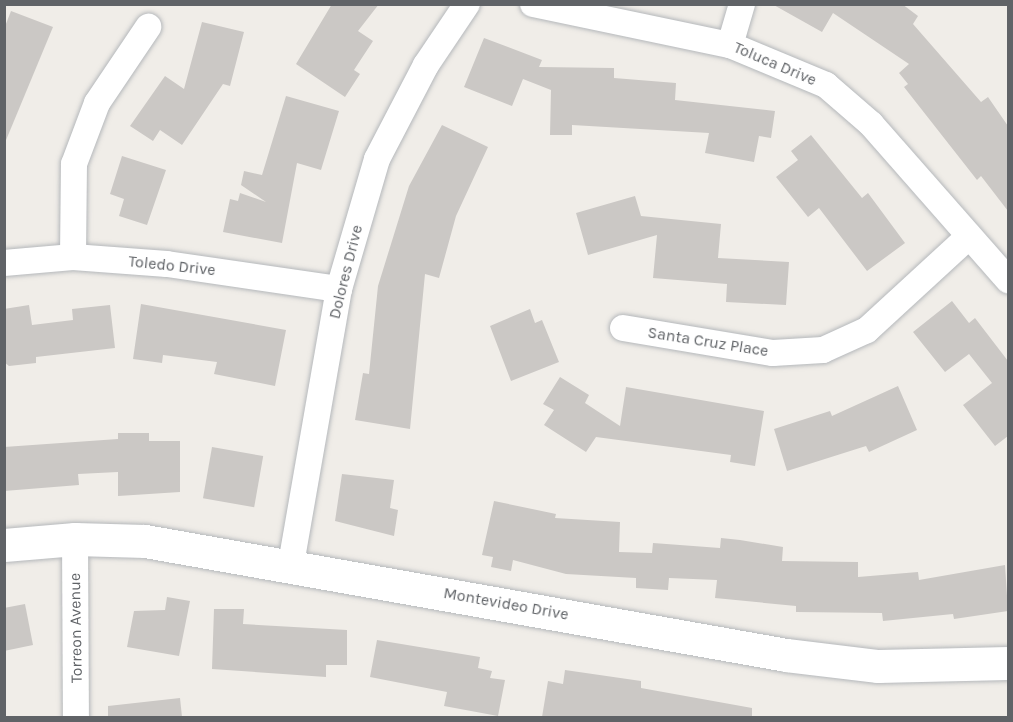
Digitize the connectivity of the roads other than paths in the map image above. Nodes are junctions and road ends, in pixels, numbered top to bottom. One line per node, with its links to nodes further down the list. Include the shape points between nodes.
1 (467, 4): 10 (street, Dolores Drive, via 426,65 377,159)
2 (533, 4): 5 (street, Toluca Drive)
3 (742, 4): 5 (street)
4 (148, 27): 7 (street, via 97,103 74,164)
5 (730, 45): 6 (street, Toluca Drive, via 826,85 871,124)
6 (968, 237): 9 (street, Toluca Drive); 11 (street, Santa Cruz Place, via 867,330 823,350 773,353)
7 (73, 257): 8 (street, Toledo Drive); 10 (street, Toledo Drive, via 167,264)
8 (4, 263)
9 (1008, 280)
10 (339, 289): 14 (street, Dolores Drive)
11 (623, 328)
12 (75, 539): 13 (street, Montevideo Drive); 14 (street, Montevideo Drive, via 145,541); 16 (street, Torreon Avenue)
13 (4, 545)
14 (291, 564): 15 (street, Montevideo Drive, via 786,655 878,666)
15 (1008, 663)
16 (76, 717)

